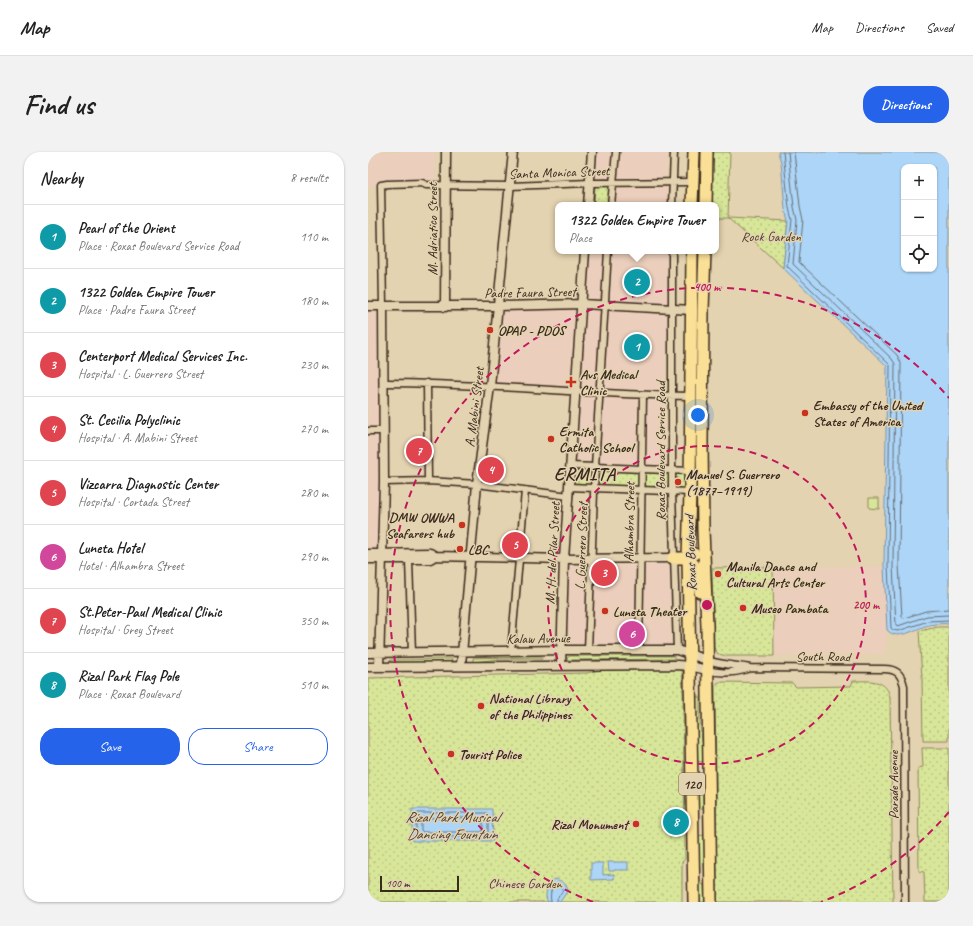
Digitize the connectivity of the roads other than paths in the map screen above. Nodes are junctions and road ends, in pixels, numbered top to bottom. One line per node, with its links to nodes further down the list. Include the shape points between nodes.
1 (446, 152): 12 (street, M. Adriatico Street)
2 (513, 152): 13 (street, A. Mabini Street)
3 (592, 152): 9 (street)
4 (616, 152): 10 (street)
5 (674, 152): 11 (street)
6 (694, 152): 8 (highway)
7 (707, 152): 18 (highway)
8 (692, 182): 11 (street, Santa Monica Street); 17 (highway)
9 (590, 183): 10 (street, Santa Monica Street); 13 (street, Santa Monica Street); 14 (street)
10 (612, 183): 11 (street, Santa Monica Street); 15 (street)
11 (672, 183): 16 (street)
12 (446, 185): 13 (street, Santa Monica Street); 26 (street, Santa Monica Street, via 415,183 381,186); 29 (street, M. Adriatico Street)
13 (510, 186): 27 (street, A. Mabini Street)
14 (588, 202)
15 (611, 202)
16 (672, 202)
17 (692, 202)
18 (706, 202)
19 (585, 254): 24 (street, M. H. del Pilar Street)
20 (608, 254): 28 (street, L. Guerrero Street)
21 (672, 254): 30 (street, Roxas Boulevard Service Road)
22 (692, 254): 31 (highway, Roxas Boulevard / 120)
23 (705, 254): 57 (highway, Roxas Boulevard / 120)
24 (582, 304): 27 (street, Padre Faura Street); 28 (street, Padre Faura Street); 35 (street, M. H. del Pilar Street)
25 (368, 306): 26 (street, Padre Faura Street)
26 (382, 306): 29 (street, Padre Faura Street); 32 (street)
27 (498, 306): 29 (street, Padre Faura Street); 34 (street, A. Mabini Street)
28 (605, 306): 30 (street, Padre Faura Street); 36 (street, L. Guerrero Street)
29 (445, 307)
30 (671, 309): 31 (street, Padre Faura Street); 38 (street, Roxas Boulevard Service Road)
31 (692, 310): 39 (highway, Roxas Boulevard / 120)
32 (384, 383): 33 (street); 41 (street)
33 (427, 383): 34 (street); 48 (street)
34 (490, 386): 35 (street); 49 (street, A. Mabini Street)
35 (576, 391): 36 (street); 42 (street, M. H. del Pilar Street)
36 (600, 393): 37 (street); 43 (street, L. Guerrero Street)
37 (643, 394): 38 (street); 44 (street, Alhambra Street)
38 (672, 395): 39 (street); 45 (street, Roxas Boulevard Service Road)
39 (691, 396): 46 (highway, Roxas Boulevard / 120)
40 (368, 431): 41 (street)
41 (384, 431): 47 (street)
42 (571, 466): 43 (street); 50 (street, M. H. del Pilar Street)
43 (595, 467): 44 (street); 51 (street, L. Guerrero Street)
44 (642, 468): 45 (street); 53 (street, Alhambra Street)
45 (672, 469): 46 (street); 54 (street, Roxas Boulevard Service Road)
46 (690, 471): 55 (highway, Roxas Boulevard / 120)
47 (384, 482): 48 (street); 61 (street)
48 (428, 482): 49 (street)
49 (477, 484): 52 (street); 60 (street, A. Mabini Street)
50 (570, 487): 51 (street); 56 (street, M. H. del Pilar Street)
51 (595, 488): 53 (street); 67 (street, L. Guerrero Street)
52 (525, 490): 56 (street); 62 (street)
53 (641, 490): 54 (street); 63 (street, Alhambra Street)
54 (672, 492): 55 (street); 64 (street, Roxas Boulevard Service Road)
55 (690, 492): 65 (highway, Roxas Boulevard / 120)
56 (569, 496): 66 (street, M. H. del Pilar Street)
57 (703, 530): 65 (highway, via 698,550); 70 (highway, Roxas Boulevard / 120)
58 (368, 554): 61 (street)
59 (435, 556): 60 (street); 61 (street, via 430,553); 69 (street, via 430,559)
60 (470, 556): 62 (street); 76 (street, A. Mabini Street)
61 (382, 557): 68 (street); 69 (street); 78 (street)
62 (518, 558): 66 (street); 75 (street)
63 (641, 558): 64 (street); 67 (street); 73 (street, Alhambra Street)
64 (673, 558): 65 (highway); 74 (street, Roxas Boulevard Service Road)
65 (688, 558): 70 (highway, via 696,568); 80 (highway, Roxas Boulevard / 120)
66 (564, 559): 67 (street); 71 (street, M. H. del Pilar Street)
67 (592, 559): 72 (street, L. Guerrero Street)
68 (368, 560)
69 (409, 560): 79 (street)
70 (707, 626): 83 (highway, Roxas Boulevard / 120)
71 (561, 650): 72 (street, Kalaw Avenue); 75 (street, Kalaw Avenue); 82 (street, M. H. del Pilar Street)
72 (588, 650): 73 (street, Kalaw Avenue)
73 (639, 650): 74 (street, Kalaw Avenue)
74 (677, 650): 80 (street, Kalaw Avenue)
75 (511, 651): 76 (street, Kalaw Avenue)
76 (461, 652): 79 (street, Kalaw Avenue); 81 (street, A. Mabini Street)
77 (368, 653): 78 (street, Kalaw Avenue)
78 (380, 653): 79 (street, Kalaw Avenue); 86 (street)
79 (412, 653)
80 (690, 653): 83 (street, Kalaw Avenue); 84 (highway, Roxas Boulevard / 120)
81 (461, 665): 82 (street, Kalaw Avenue); 86 (street, Kalaw Avenue)
82 (561, 665): 84 (street, Kalaw Avenue)
83 (707, 665): 84 (street, Kalaw Avenue); 87 (street, South Road, via 718,663); 87 (street, South Road, via 718,673 738,672); 90 (highway, Roxas Boulevard / 120)
84 (690, 666): 89 (highway, Roxas Boulevard / 120)
85 (368, 667): 86 (street, Kalaw Avenue)
86 (379, 667)
87 (750, 668): 88 (street, South Road)
88 (896, 671): 95 (street, Parade Avenue, via 904,686)
89 (692, 767): 90 (highway); 91 (highway, Roxas Boulevard / 120)
90 (708, 767): 92 (highway, Roxas Boulevard / 120)
91 (693, 871): 92 (highway); 93 (highway, Roxas Boulevard / 120)
92 (710, 872): 94 (highway, Roxas Boulevard / 120)
93 (694, 902)
94 (710, 902)
95 (905, 902)

